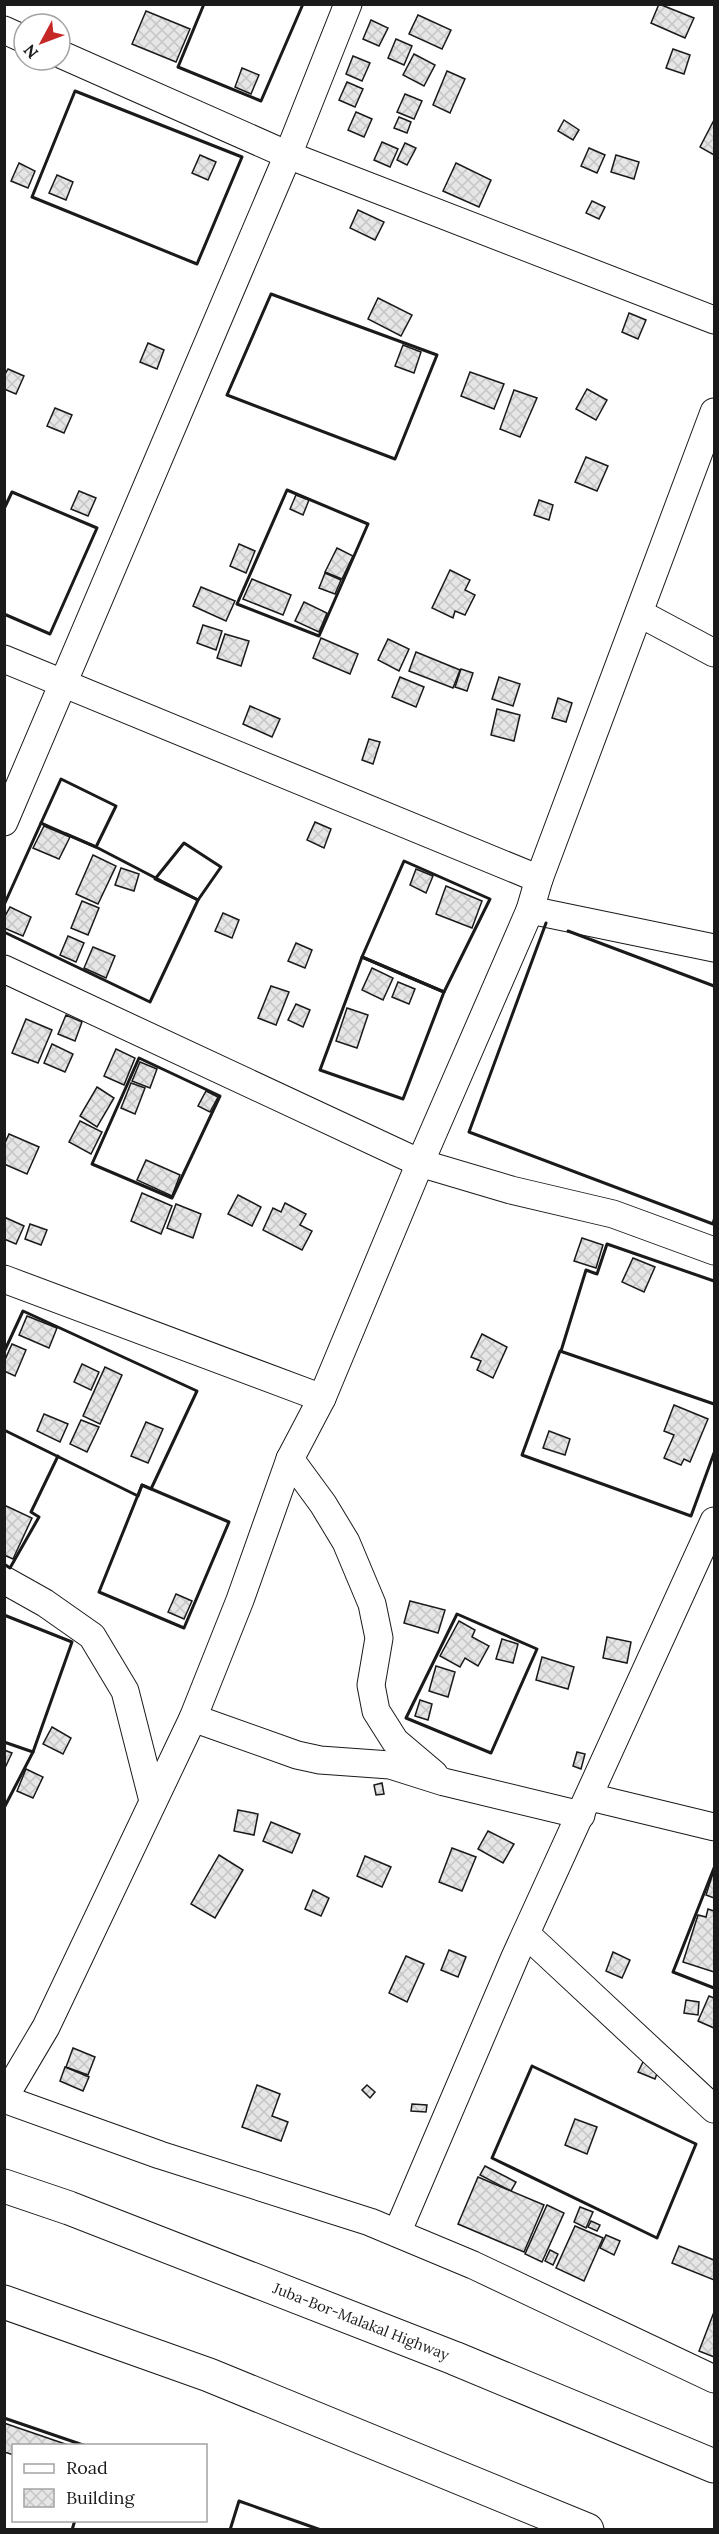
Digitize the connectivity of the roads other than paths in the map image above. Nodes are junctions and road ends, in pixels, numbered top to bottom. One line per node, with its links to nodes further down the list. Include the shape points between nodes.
1 (348, 4): 3 (street)
2 (72, 59): 3 (street)
3 (288, 154): 4 (street); 9 (street)
4 (714, 320)
5 (714, 412): 6 (street)
6 (639, 613): 7 (street); 11 (street)
7 (714, 652)
8 (4, 659): 9 (street)
9 (63, 683): 10 (street); 11 (street)
10 (4, 822)
11 (539, 879): 12 (street)
12 (530, 910): 13 (street); 15 (street)
13 (714, 948)
14 (4, 969): 15 (street)
15 (420, 1163): 16 (street, via 613,1214); 18 (street)
16 (714, 1251)
17 (4, 1279): 18 (street)
18 (322, 1398): 19 (street)
19 (290, 1459): 22 (street); 23 (street, via 346,1542 372,1604 379,1638 371,1685 376,1711 395,1741)
20 (714, 1521): 25 (street)
21 (4, 1580): 24 (street, via 92,1636 125,1691)
22 (193, 1718): 23 (street, via 297,1755 390,1765); 24 (street)
23 (444, 1782): 25 (street)
24 (153, 1801): 28 (street, via 46,2027)
25 (585, 1806): 26 (street); 27 (street)
26 (714, 1827)
27 (526, 1934): 29 (street); 31 (street)
28 (4, 2098): 31 (street, via 160,2155)
29 (714, 2109)
30 (4, 2187): 34 (highway, Juba-Bor-Malakal Highway, via 69,2208 454,2358)
31 (397, 2233): 33 (street)
32 (4, 2302): 35 (highway, via 209,2375)
33 (714, 2379)
34 (714, 2466)
35 (587, 2529)

